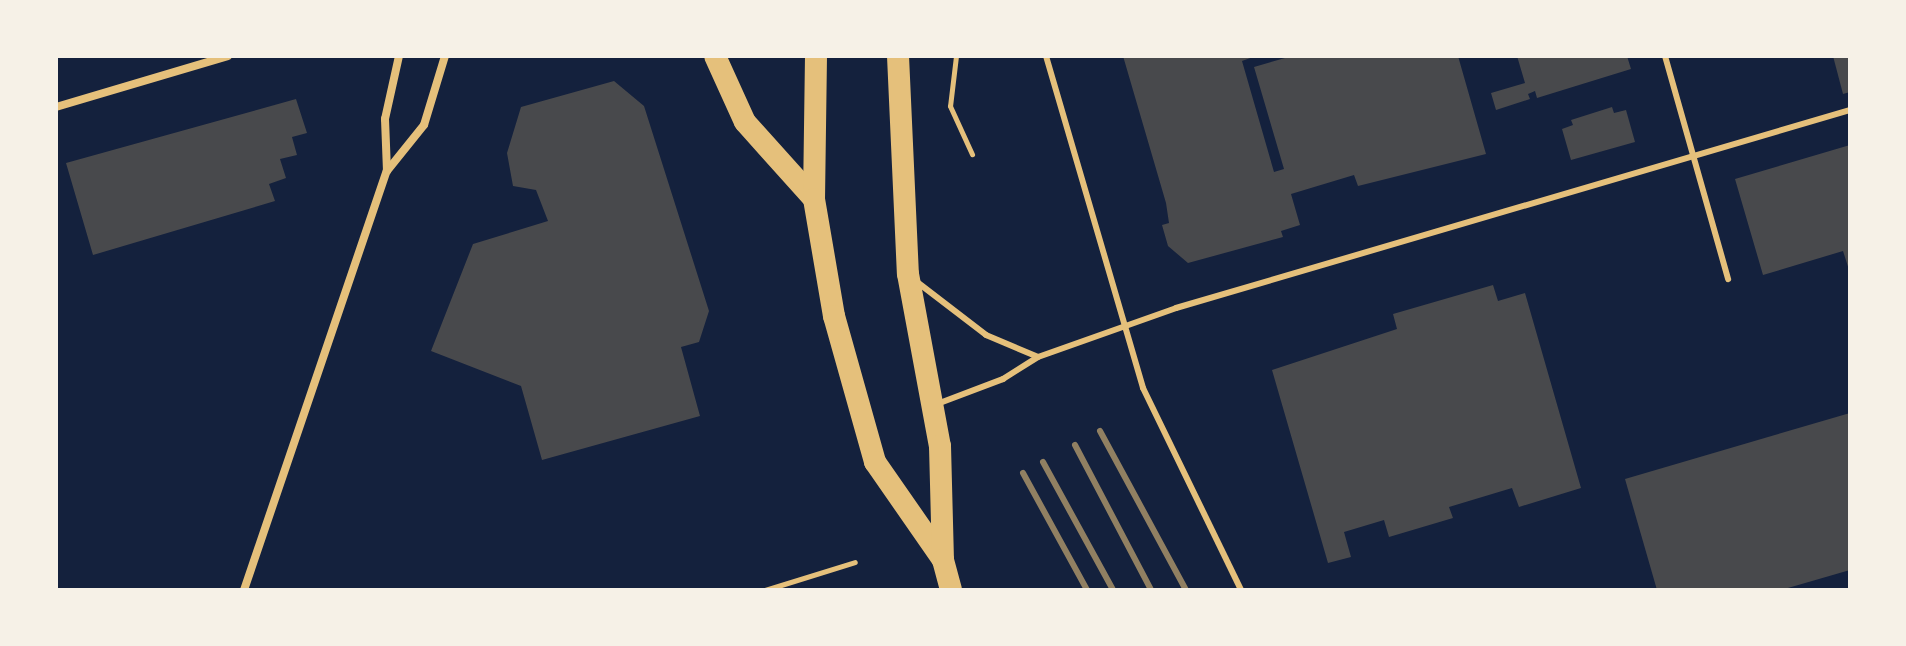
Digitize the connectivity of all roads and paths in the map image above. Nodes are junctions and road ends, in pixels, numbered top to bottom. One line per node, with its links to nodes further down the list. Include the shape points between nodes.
1 (228, 56): 10 (street)
2 (399, 56): 14 (street, via 385,119)
3 (445, 56): 14 (street, via 424,125)
4 (715, 56): 15 (highway, via 745,122)
5 (816, 56): 15 (highway)
6 (898, 56): 16 (highway)
7 (956, 56): 12 (path, via 950,106)
8 (1046, 56): 18 (lane)
9 (1665, 56): 13 (lane)
10 (56, 107)
11 (1850, 110): 13 (lane)
12 (972, 154)
13 (1693, 156): 17 (lane); 18 (lane)
14 (387, 171): 23 (street)
15 (814, 199): 21 (highway, via 834,316 875,462)
16 (908, 274): 19 (lane, via 976,329); 20 (highway)
17 (1728, 279)
18 (1124, 327): 19 (lane); 26 (lane, via 1143,388)
19 (1038, 357): 20 (lane, via 1003,379)
20 (931, 407): 21 (highway, via 940,446)
21 (943, 560): 25 (highway)
22 (855, 562): 24 (path)
23 (244, 590)
24 (765, 590)
25 (951, 590)
26 (1241, 590)

